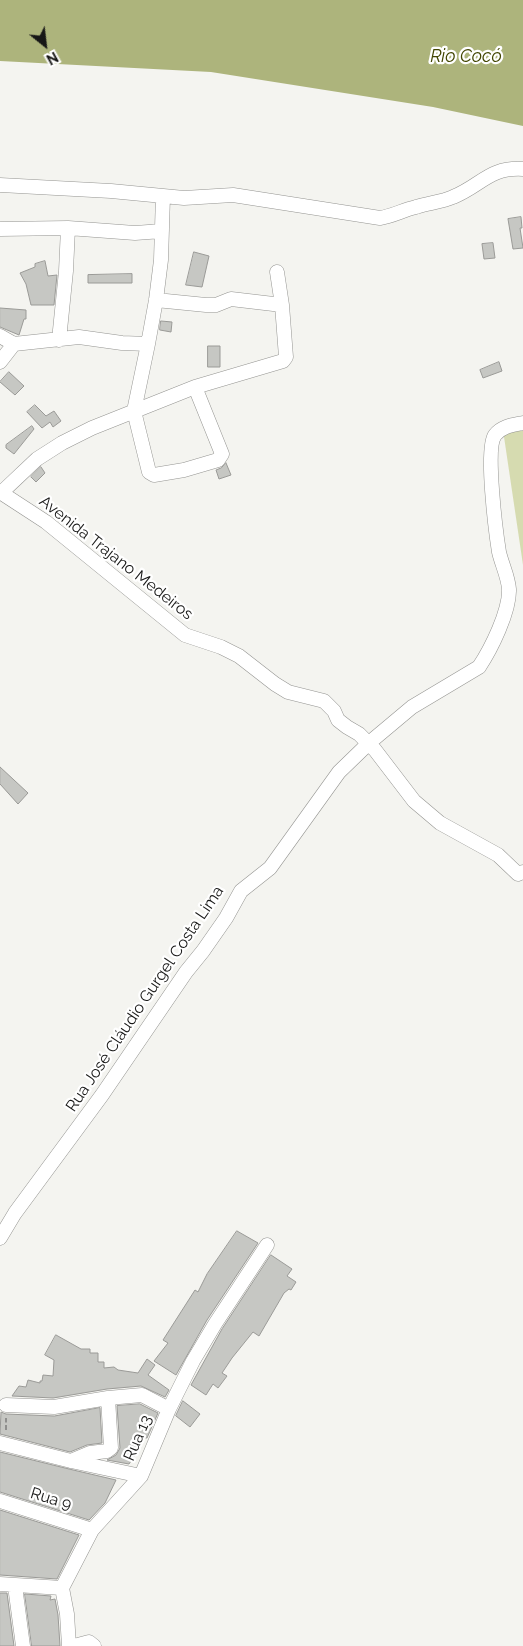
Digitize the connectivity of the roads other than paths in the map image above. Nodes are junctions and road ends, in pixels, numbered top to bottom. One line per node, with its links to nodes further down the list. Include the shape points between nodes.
1 (523, 169): 3 (street, via 493,173 452,198 380,218 233,195)
2 (0, 185): 3 (street)
3 (163, 196): 6 (street)
4 (68, 228): 5 (street); 6 (street, via 135,233); 11 (street)
5 (0, 229)
6 (162, 231): 8 (street)
7 (277, 272): 9 (street)
8 (156, 300): 9 (street, via 216,305 231,298); 13 (street)
9 (282, 305): 15 (street, via 286,357 283,361)
10 (0, 336): 12 (street)
11 (59, 340): 12 (street); 13 (street, via 79,337)
12 (14, 344): 14 (street)
13 (148, 344): 16 (street)
14 (0, 362)
15 (195, 386): 16 (street); 16 (street, via 222,454 218,460 184,470 151,474)
16 (134, 411): 18 (street, via 62,443 37,459)
17 (523, 424): 19 (street, Rua José Cláudio Gurgel Costa Lima, via 504,427 494,436 493,442 492,487 500,554 509,590 490,649 479,667 412,707)
18 (0, 493): 19 (street, Avenida Trajano Medeiros, via 46,522 179,631 244,659 288,692 324,701 338,720)
19 (369, 743): 20 (street, Avenida Trajano Medeiros, via 414,801 444,825 498,855); 21 (street, Rua José Cláudio Gurgel Costa Lima, via 339,772 270,868 241,891 226,918)
20 (520, 873)
21 (0, 1238)
22 (267, 1245): 25 (street, Rua 13, via 215,1324)
23 (108, 1398): 24 (street, via 54,1407); 25 (street, via 142,1395); 27 (street, via 111,1448 90,1452)
24 (6, 1405)
25 (169, 1409): 28 (street, Rua 13)
26 (3, 1443): 27 (street)
27 (70, 1461): 28 (street)
28 (141, 1476): 30 (street, Rua 13)
29 (0, 1501): 30 (street, Rua 9)
30 (92, 1530): 33 (street, Rua 13)
31 (0, 1584): 32 (street)
32 (15, 1586): 33 (street); 34 (street)
33 (62, 1588): 35 (street)
34 (23, 1646)
35 (69, 1646)
36 (74, 1646): 37 (street, via 88,1642)
37 (94, 1646)

